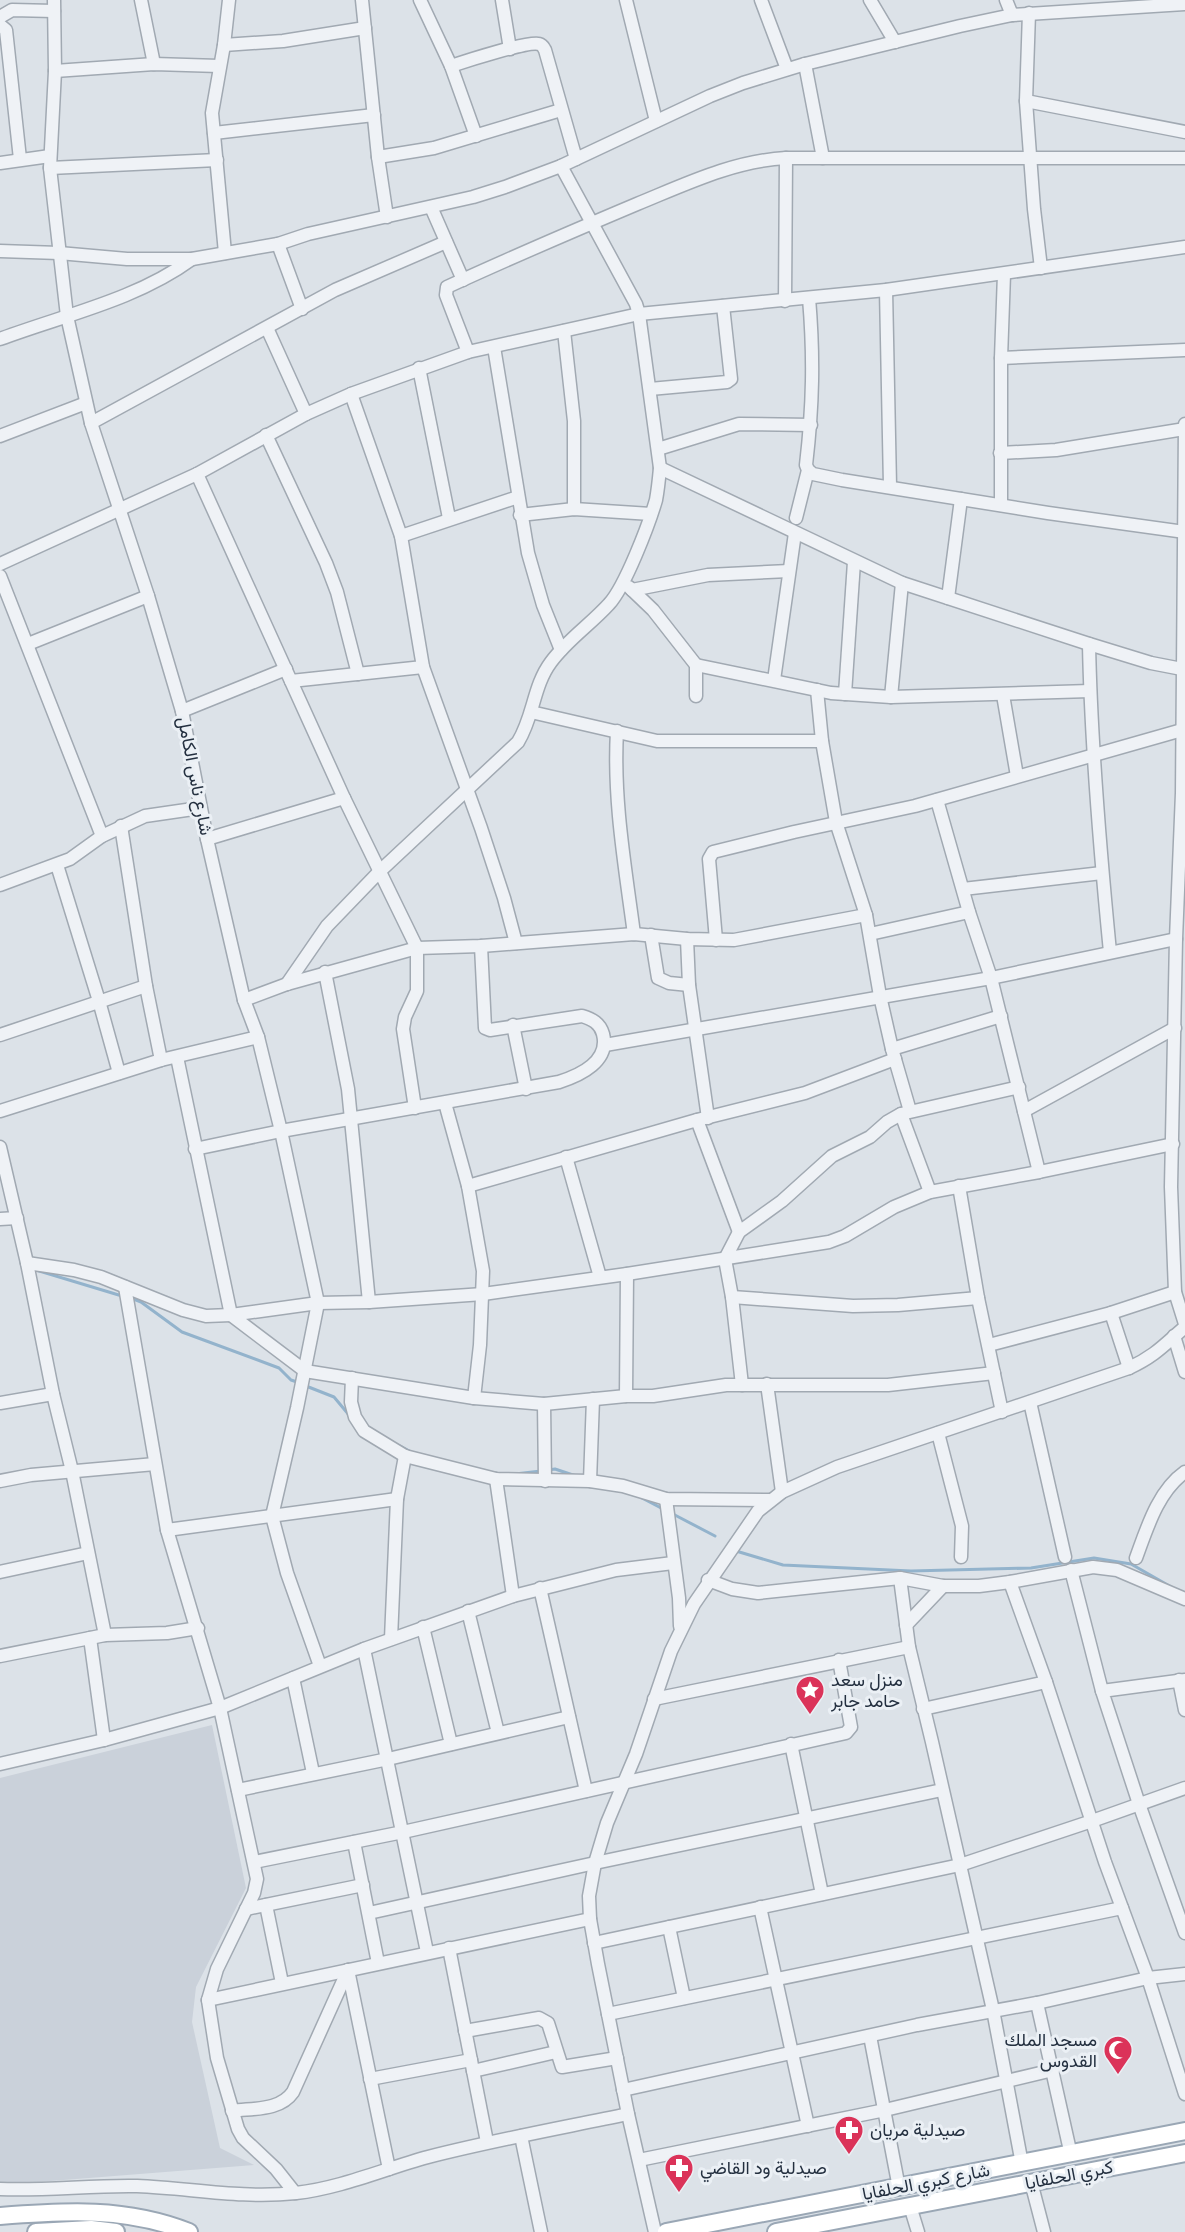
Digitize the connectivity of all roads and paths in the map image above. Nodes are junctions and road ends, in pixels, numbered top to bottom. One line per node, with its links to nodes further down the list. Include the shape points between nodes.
1 (141, 0): 21 (street)
2 (229, 0): 19 (street)
3 (362, 0): 17 (street)
4 (420, 0): 24 (street)
5 (502, 0): 20 (street)
6 (626, 0): 30 (street)
7 (761, 0): 25 (street)
8 (1005, 0): 14 (street)
9 (875, 2): 18 (street)
10 (1167, 2): 11 (street); 13 (street)
11 (1185, 4)
12 (54, 5): 15 (street, via 12,10); 26 (street, شارع ناس الكامل)
13 (1029, 13): 14 (street); 27 (street)
14 (1012, 15): 18 (street)
15 (0, 17)
16 (0, 25): 38 (street, via 6,30)
17 (366, 28): 19 (street); 29 (street)
18 (895, 42): 22 (street)
19 (225, 45): 23 (street)
20 (510, 49): 24 (street); 28 (street, via 542,45)
21 (154, 64): 23 (street); 26 (street)
22 (806, 64): 25 (street); 36 (street)
23 (219, 66): 32 (street, via 212,113)
24 (451, 66): 33 (street)
25 (787, 69): 30 (street, via 710,96)
26 (55, 71): 42 (street, شارع ناس الكامل)
27 (1026, 101): 31 (street); 40 (street)
28 (561, 110): 33 (street); 39 (street)
29 (374, 115): 32 (street); 34 (street)
30 (656, 121): 39 (street)
31 (1185, 132)
32 (214, 133): 41 (street)
33 (476, 136): 34 (street, via 421,151)
34 (378, 157): 46 (street)
35 (786, 158): 36 (street); 47 (street, via 723,170); 60 (street)
36 (823, 158): 40 (street)
37 (1185, 158): 40 (street)
38 (20, 159): 42 (street); 43 (street)
39 (576, 159): 44 (street)
40 (1029, 159): 55 (street)
41 (217, 160): 42 (street); 53 (street)
42 (50, 162): 52 (street, شارع ناس الكامل)
43 (0, 163)
44 (561, 166): 45 (street, via 505,187); 47 (street)
45 (431, 207): 46 (street); 48 (street)
46 (387, 217): 49 (street)
47 (591, 223): 57 (street); 63 (street)
48 (446, 242): 57 (street); 62 (street, via 335,290)
49 (278, 244): 53 (street); 62 (street)
50 (1185, 247): 55 (street)
51 (0, 251): 52 (street)
52 (59, 253): 54 (street); 64 (street, شارع ناس الكامل)
53 (225, 254): 54 (street)
54 (192, 259): 64 (street, via 161,280)
55 (1041, 268): 56 (street)
56 (1004, 274): 58 (street); 71 (street)
57 (463, 280): 70 (street, via 446,291)
58 (885, 290): 59 (street); 88 (street)
59 (809, 298): 60 (street); 79 (street, via 813,356)
60 (785, 301): 61 (street)
61 (723, 306): 63 (street); 73 (street, via 731,380)
62 (302, 309): 65 (street)
63 (639, 314): 66 (street); 73 (street)
64 (67, 316): 67 (street); 75 (street, شارع ناس الكامل)
65 (267, 328): 76 (street); 77 (street)
66 (564, 331): 68 (street); 93 (street, via 574,421)
67 (0, 339)
68 (494, 347): 70 (street); 89 (street)
69 (1185, 350): 71 (street)
70 (468, 352): 72 (street)
71 (1001, 358): 84 (street)
72 (419, 368): 74 (street); 96 (street)
73 (650, 389): 83 (street)
74 (351, 394): 76 (street); 100 (street)
75 (86, 403): 77 (street, شارع ناس الكامل); 82 (street)
76 (306, 414): 81 (street)
77 (91, 423): 92 (street, شارع ناس الكامل)
78 (1185, 424): 80 (street)
79 (811, 425): 83 (street, via 740,424); 86 (street)
80 (1185, 429): 84 (street, via 1056,450); 98 (street)
81 (266, 435): 87 (street); 116 (street, via 326,563)
82 (0, 436)
83 (658, 449): 85 (street)
84 (1000, 453): 91 (street)
85 (660, 468): 94 (street); 99 (street)
86 (808, 470): 88 (street, via 842,480); 97 (street)
87 (197, 474): 92 (street); 117 (street)
88 (890, 486): 90 (street)
89 (518, 497): 95 (street); 96 (street)
90 (961, 499): 91 (street); 109 (street)
91 (1001, 505): 98 (street)
92 (120, 508): 102 (street); 107 (street, شارع ناس الكامل)
93 (574, 509): 94 (street); 95 (street)
94 (651, 514): 106 (street)
95 (520, 515): 112 (street, via 534,576)
96 (449, 518): 100 (street)
97 (796, 518)
98 (1185, 532): 108 (street)
99 (795, 533): 101 (street); 103 (street)
100 (401, 536): 114 (street)
101 (854, 562): 105 (street); 121 (street)
102 (0, 564)
103 (789, 571): 106 (street, via 708,575); 118 (street)
104 (0, 576): 110 (street)
105 (902, 583): 109 (street); 125 (street)
106 (628, 586): 112 (street); 113 (street, via 653,610)
107 (148, 597): 110 (street); 126 (street, شارع ناس الكامل)
108 (1184, 597): 115 (street)
109 (948, 598): 111 (street)
110 (28, 644): 140 (street)
111 (1089, 644): 115 (street); 120 (street)
112 (561, 650): 127 (street, via 542,675)
113 (696, 665): 118 (street); 123 (street)
114 (423, 667): 116 (street); 133 (street)
115 (1182, 669): 124 (street)
116 (358, 674): 117 (street)
117 (289, 675): 126 (street); 135 (street)
118 (774, 680): 119 (street)
119 (817, 690): 121 (street); 130 (street)
120 (1090, 691): 122 (street); 131 (street)
121 (845, 694): 125 (street)
122 (1004, 695): 125 (street); 132 (street)
123 (696, 696)
124 (1183, 697): 128 (street)
125 (891, 698)
126 (182, 711): 137 (street, شارع ناس الكامل)
127 (531, 712): 129 (street); 133 (street, via 518,741)
128 (1182, 730): 131 (street); 134 (street)
129 (617, 731): 130 (street, via 666,742); 150 (street, via 617,796)
130 (822, 741): 138 (street)
131 (1095, 754): 132 (street); 144 (street)
132 (1017, 776): 136 (street)
133 (467, 789): 143 (street); 156 (street)
134 (1183, 793): 147 (street)
135 (344, 798): 141 (street); 143 (street)
136 (937, 800): 138 (street); 146 (street)
137 (200, 808): 139 (street, via 145,816); 141 (street, شارع ناس الكامل)
138 (836, 822): 149 (street); 155 (street, via 710,855)
139 (121, 826): 140 (street); 164 (street)
140 (102, 836): 142 (street)
141 (207, 839): 167 (street, شارع ناس الكامل)
142 (57, 864): 145 (street); 168 (street)
143 (380, 871): 158 (street); 162 (street, via 327,926)
144 (1102, 873): 146 (street); 159 (street)
145 (0, 885)
146 (963, 889): 148 (street)
147 (1182, 890): 154 (street)
148 (969, 912): 151 (street); 161 (street)
149 (866, 915): 151 (street); 155 (street, via 756,937)
150 (634, 934): 152 (street); 156 (street)
151 (870, 934): 166 (street)
152 (651, 935): 153 (street); 163 (street, via 658,978)
153 (687, 939): 155 (street); 163 (street)
154 (1176, 939): 159 (street); 165 (street)
155 (716, 940)
156 (516, 942): 157 (street)
157 (481, 946): 158 (street); 170 (street, via 485,1028)
158 (417, 948): 160 (street); 184 (street, via 417,991 403,1029)
159 (1110, 952): 161 (street)
160 (325, 972): 162 (street); 189 (street)
161 (991, 978): 166 (street); 169 (street)
162 (287, 984): 167 (street)
163 (689, 985): 171 (street)
164 (146, 986): 168 (street); 178 (street)
165 (1181, 991): 172 (street)
166 (880, 996): 171 (street); 176 (street)
167 (244, 1000): 174 (street, شارع ناس الكامل)
168 (99, 1001): 173 (street); 179 (street)
169 (1001, 1016): 176 (street); 181 (street)
170 (513, 1025): 175 (street, via 582,1016 593,1019 602,1029); 182 (street)
171 (695, 1028): 175 (street); 188 (street)
172 (1175, 1028): 180 (street); 186 (street)
173 (0, 1035)
174 (258, 1037): 177 (street); 190 (street, شارع ناس الكامل)
175 (605, 1045): 182 (street, via 602,1055 581,1073)
176 (894, 1054): 187 (street); 188 (street, via 805,1093)
177 (177, 1057): 178 (street); 193 (street)
178 (161, 1060): 179 (street)
179 (119, 1073): 185 (street)
180 (1180, 1084): 191 (street)
181 (1019, 1087): 186 (street); 187 (street)
182 (526, 1089): 183 (street)
183 (446, 1102): 184 (street); 196 (street)
184 (415, 1108): 189 (street)
185 (0, 1111)
186 (1024, 1111): 195 (street)
187 (905, 1113): 200 (street); 203 (street, via 832,1156 782,1201)
188 (703, 1119): 194 (street); 203 (street)
189 (351, 1120): 190 (street); 213 (street)
190 (280, 1131): 193 (street); 214 (street, شارع ناس الكامل)
191 (1173, 1144): 195 (street); 198 (street)
192 (0, 1146): 201 (street)
193 (195, 1149): 216 (street)
194 (566, 1157): 196 (street); 207 (street)
195 (1039, 1172): 197 (street)
196 (468, 1186): 210 (street, via 483,1271)
197 (959, 1186): 200 (street); 212 (street)
198 (1171, 1187): 199 (street); 209 (street)
199 (1185, 1187)
200 (930, 1192): 204 (street, via 829,1242)
201 (17, 1218): 202 (street); 205 (street)
202 (0, 1219)
203 (739, 1232): 204 (street)
204 (724, 1259): 206 (street); 211 (street)
205 (27, 1263): 208 (street, via 74,1270); 228 (street)
206 (627, 1274): 207 (street); 229 (street)
207 (600, 1277): 210 (street)
208 (125, 1287): 216 (street, via 183,1310 206,1316); 238 (street)
209 (1175, 1292): 215 (street); 217 (street)
210 (483, 1294): 213 (street); 230 (street)
211 (732, 1297): 212 (street, via 853,1306); 227 (street)
212 (978, 1298): 219 (street)
213 (369, 1302): 214 (street)
214 (318, 1303): 216 (street); 222 (street)
215 (1111, 1313): 219 (street); 221 (street)
216 (231, 1315): 222 (street)
217 (1185, 1325): 218 (street)
218 (1174, 1336): 220 (street); 221 (street, via 1148,1359)
219 (989, 1345): 224 (street)
220 (1182, 1352): 223 (street)
221 (1129, 1368): 232 (street)
222 (305, 1371): 225 (street); 249 (street)
223 (1185, 1372)
224 (994, 1373): 226 (street, via 888,1385); 235 (street)
225 (352, 1378): 230 (street); 237 (street, via 351,1402 364,1431)
226 (767, 1384): 227 (street); 245 (street)
227 (742, 1385): 229 (street)
228 (53, 1394): 233 (street); 239 (street)
229 (626, 1396): 231 (street)
230 (474, 1398): 234 (street)
231 (593, 1400): 234 (street); 244 (street)
232 (1030, 1402): 235 (street); 253 (street)
233 (0, 1403)
234 (544, 1404): 243 (street)
235 (1002, 1412): 236 (street)
236 (938, 1433): 245 (street, via 837,1467); 252 (street, via 962,1526)
237 (405, 1456): 241 (street); 246 (street)
238 (155, 1464): 239 (street); 250 (street)
239 (72, 1471): 242 (street); 251 (street)
240 (1183, 1475): 254 (street, via 1157,1506)
241 (496, 1479): 243 (street); 263 (street)
242 (0, 1481)
243 (545, 1481): 244 (street)
244 (590, 1481): 247 (street)
245 (782, 1492): 248 (street)
246 (397, 1498): 249 (street); 272 (street)
247 (666, 1499): 248 (street); 255 (street)
248 (769, 1500): 259 (street)
249 (272, 1516): 250 (street); 277 (street, via 287,1573)
250 (167, 1530): 268 (street)
251 (88, 1553): 257 (street); 270 (street)
252 (961, 1557)
253 (1065, 1557)
254 (1136, 1557)
255 (673, 1563): 262 (street, via 616,1570); 269 (street)
256 (1071, 1570): 260 (street); 264 (street, via 1106,1567); 281 (street)
257 (0, 1572)
258 (900, 1578): 259 (street, via 758,1593); 261 (street); 266 (street)
259 (708, 1580): 269 (street)
260 (1010, 1582): 261 (street); 280 (street)
261 (944, 1586): 266 (street)
262 (540, 1588): 263 (street); 286 (street)
263 (513, 1596): 265 (street)
264 (1185, 1599)
265 (468, 1611): 267 (street); 287 (street)
266 (906, 1625): 273 (street)
267 (423, 1627): 272 (street); 289 (street)
268 (198, 1628): 270 (street); 283 (street)
269 (680, 1628): 282 (street)
270 (105, 1635): 271 (street)
271 (90, 1638): 275 (street); 288 (street)
272 (392, 1639): 274 (street)
273 (909, 1647): 276 (street); 284 (street)
274 (364, 1649): 277 (street); 291 (street)
275 (0, 1656)
276 (839, 1660): 282 (street); 290 (street, via 849,1731)
277 (320, 1666): 278 (street)
278 (293, 1678): 283 (street); 293 (street)
279 (1182, 1680): 281 (street); 285 (street)
280 (1046, 1682): 284 (street); 301 (street)
281 (1102, 1691): 299 (street)
282 (654, 1699): 294 (street)
283 (220, 1708): 288 (street); 296 (street)
284 (923, 1709): 297 (street)
285 (1185, 1710)
286 (569, 1717): 287 (street); 298 (street)
287 (498, 1733): 289 (street)
288 (104, 1740): 292 (street)
289 (451, 1744): 291 (street)
290 (790, 1744): 294 (street); 300 (street)
291 (388, 1759): 293 (street); 302 (street)
292 (0, 1764)
293 (313, 1773): 296 (street)
294 (624, 1781): 298 (street); 305 (street)
295 (1185, 1788): 299 (street)
296 (238, 1790): 304 (street)
297 (942, 1790): 300 (street); 306 (street)
298 (586, 1791): 302 (street)
299 (1139, 1804): 301 (street); 317 (street)
300 (807, 1819): 305 (street); 308 (street)
301 (1092, 1821): 306 (street); 312 (street)
302 (403, 1832): 303 (street); 309 (street)
303 (354, 1842): 304 (street); 307 (street)
304 (254, 1862): 313 (street, via 257,1878)
305 (595, 1863): 309 (street); 315 (street)
306 (960, 1864): 308 (street); 318 (street)
307 (363, 1886): 310 (street); 314 (street)
308 (822, 1894): 311 (street)
309 (417, 1902): 314 (street); 321 (street)
310 (266, 1905): 313 (street); 327 (street)
311 (760, 1907): 316 (street); 326 (street)
312 (1122, 1908): 318 (street); 325 (street)
313 (246, 1909): 329 (street, via 217,1969)
314 (369, 1913): 322 (street)
315 (590, 1918): 319 (street); 320 (street)
316 (669, 1926): 319 (street); 328 (street)
317 (1185, 1933)
318 (976, 1938): 326 (street); 331 (street)
319 (594, 1943): 332 (street)
320 (449, 1948): 321 (street); 333 (street)
321 (427, 1952): 322 (street)
322 (378, 1963): 323 (street)
323 (348, 1970): 327 (street); 341 (street); 345 (street, via 287,2101)
324 (1185, 1974): 325 (street)
325 (1148, 1978): 330 (street); 340 (street)
326 (775, 1980): 328 (street); 336 (street)
327 (282, 1983): 329 (street)
328 (684, 1998): 332 (street)
329 (207, 2000): 345 (street, via 217,2058)
330 (1037, 2002): 331 (street); 339 (street)
331 (993, 2010): 334 (street); 342 (street)
332 (608, 2014): 337 (street)
333 (465, 2031): 335 (street, via 539,2018 548,2023); 338 (street)
334 (870, 2036): 336 (street); 346 (street)
335 (556, 2052): 337 (street, via 562,2067); 338 (street)
336 (792, 2054): 343 (street); 348 (street)
337 (617, 2058): 343 (street)
338 (472, 2066): 341 (street); 351 (street)
339 (1053, 2070): 342 (street); 353 (street)
340 (1182, 2078): 344 (street)
341 (370, 2079): 356 (street)
342 (1007, 2081): 346 (street); 355 (street)
343 (623, 2090): 347 (street)
344 (1185, 2094)
345 (232, 2110): 361 (street, via 243,2138)
346 (885, 2110): 348 (street); 358 (street)
347 (628, 2114): 350 (street); 354 (street)
348 (808, 2126): 354 (street)
349 (1185, 2131): 353 (main road, شارع كبري الحلفايا)
350 (521, 2136): 351 (street); 369 (street)
351 (487, 2142): 356 (street)
352 (1185, 2153): 357 (main road, كبري الحلفايا)
353 (1071, 2155): 355 (main road, شارع كبري الحلفايا)
354 (639, 2160): 370 (street)
355 (1022, 2164): 358 (main road, شارع كبري الحلفايا)
356 (388, 2169): 361 (street, via 343,2184)
357 (1031, 2182): 363 (main road, كبري الحلفايا); 374 (street)
358 (899, 2188): 371 (main road, شارع كبري الحلفايا)
359 (0, 2189): 360 (street)
360 (15, 2191): 361 (street, via 138,2186 243,2195); 362 (street)
361 (295, 2193)
362 (0, 2194)
363 (910, 2206): 372 (main road, كبري الحلفايا); 373 (street)
364 (0, 2216): 368 (main road, via 104,2212)
365 (94, 2231): 366 (main road); 367 (main road)
366 (36, 2232)
367 (116, 2232)
368 (189, 2232)
369 (541, 2232)
370 (655, 2232)
371 (666, 2232)
372 (776, 2232)
373 (918, 2232)
374 (1044, 2232)

